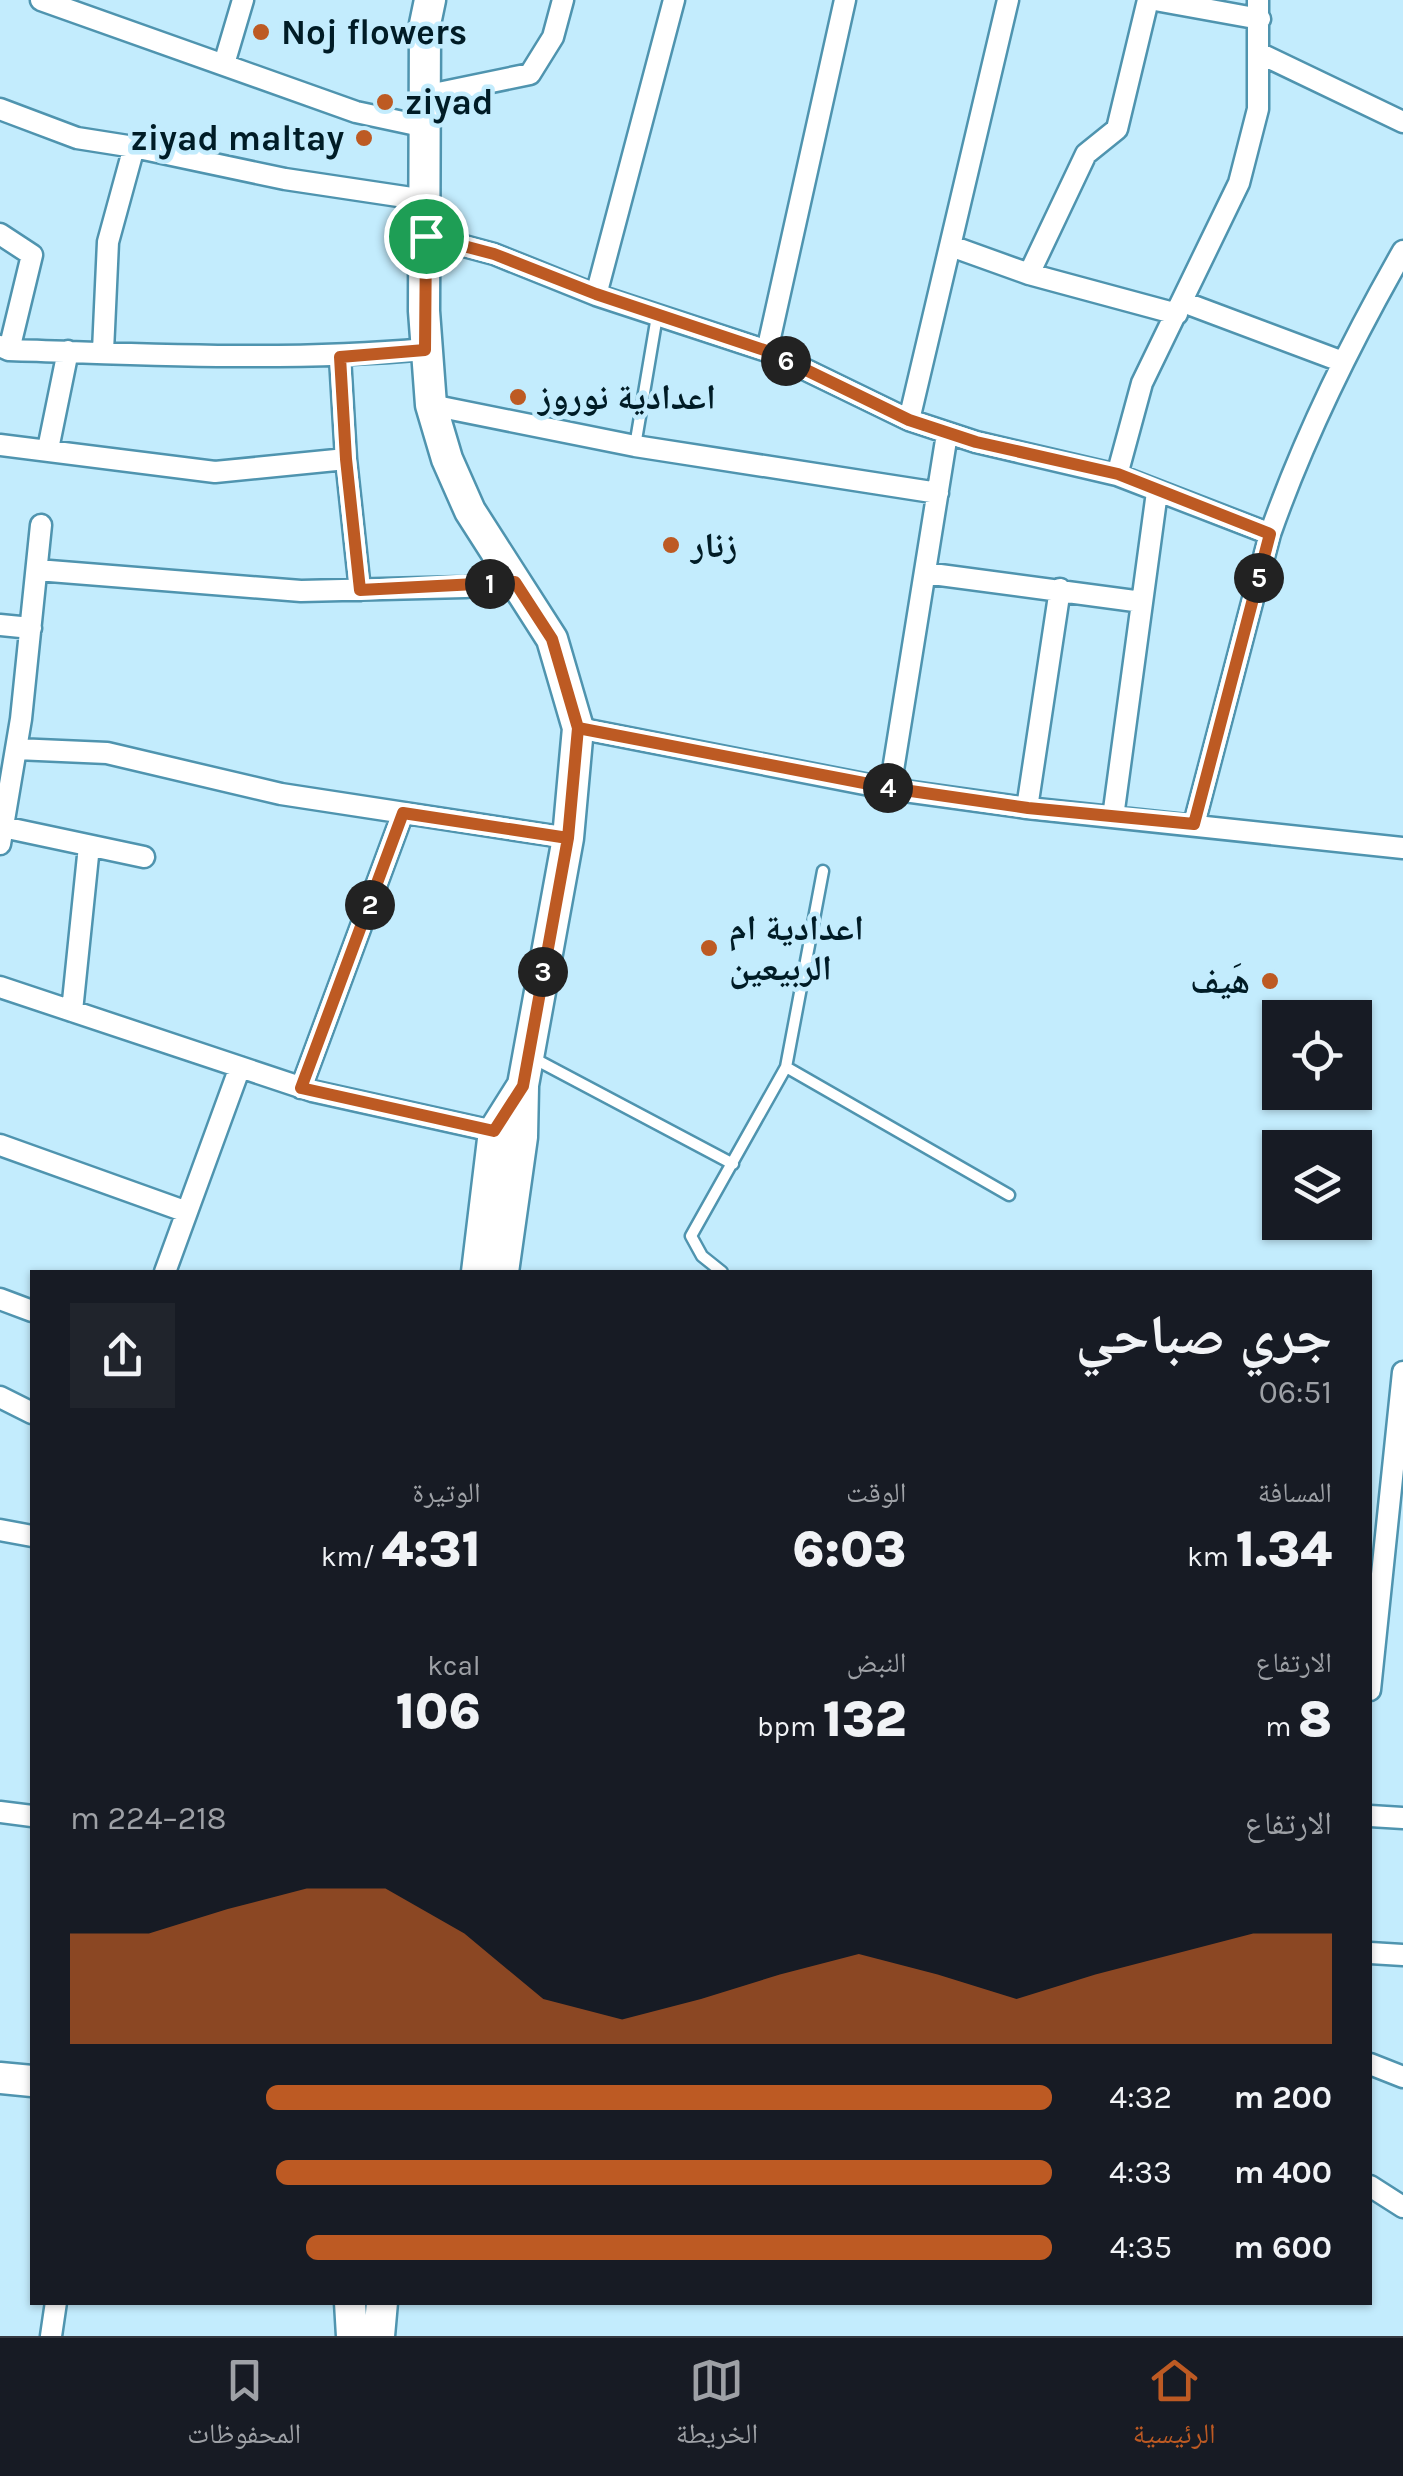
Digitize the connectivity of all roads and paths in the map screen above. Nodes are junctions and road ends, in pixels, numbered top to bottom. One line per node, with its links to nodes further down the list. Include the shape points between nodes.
1 (41, 0): 11 (street)
2 (243, 0): 11 (street)
3 (430, 0): 12 (street)
4 (563, 0): 12 (street, via 553,37 530,74)
5 (674, 0): 23 (street)
6 (846, 0): 30 (street)
7 (1008, 0): 20 (street)
8 (1152, 0): 9 (street); 22 (street, via 1118,129 1086,154)
9 (1259, 10): 10 (street)
10 (1260, 54): 14 (street); 24 (street, via 1258,110 1239,183)
11 (224, 64): 15 (street, via 356,112)
12 (424, 96): 15 (street)
13 (0, 109): 16 (street, via 77,138)
14 (1403, 122)
15 (426, 128): 17 (street)
16 (134, 147): 17 (street); 29 (street, via 108,242)
17 (425, 200): 19 (street)
18 (0, 234): 26 (street, via 32,255)
19 (426, 236): 23 (street); 27 (street)
20 (952, 246): 22 (street); 34 (street)
21 (1403, 251): 32 (street)
22 (1030, 274): 24 (street)
23 (596, 294): 25 (street)
24 (1180, 308): 32 (street); 40 (street, via 1142,383)
25 (657, 315): 30 (street); 37 (lane)
26 (4, 348): 28 (street)
27 (425, 350): 31 (street); 33 (street)
28 (68, 351): 29 (street); 38 (street)
29 (103, 351): 31 (street)
30 (767, 351): 34 (street)
31 (340, 357): 39 (street)
32 (1343, 362): 44 (street)
33 (432, 405): 37 (street); 47 (street, via 458,485)
34 (909, 420): 35 (street)
35 (946, 434): 40 (street); 42 (street)
36 (0, 445): 38 (street)
37 (635, 446): 42 (street)
38 (48, 449): 39 (street, via 215,472)
39 (346, 459): 49 (street)
40 (1118, 474): 41 (street)
41 (1157, 492): 44 (street); 50 (street)
42 (938, 493): 46 (street)
43 (42, 525): 45 (street)
44 (1270, 534): 59 (street)
45 (37, 570): 49 (street); 52 (street)
46 (926, 573): 48 (street); 55 (street)
47 (515, 582): 49 (street); 53 (street, via 552,639)
48 (1060, 589): 50 (street); 56 (street)
49 (360, 590)
50 (1142, 602): 58 (street)
51 (0, 624): 52 (street)
52 (31, 628): 54 (street)
53 (578, 728): 55 (street); 61 (street)
54 (16, 749): 57 (street, via 107,753 280,794); 60 (street)
55 (890, 788): 56 (street)
56 (1028, 808): 58 (street)
57 (403, 813): 61 (street); 71 (street)
58 (1112, 817): 59 (street)
59 (1194, 824): 63 (street)
60 (2, 836): 62 (street)
61 (568, 838): 68 (street)
62 (89, 846): 64 (street); 67 (street)
63 (1403, 848)
64 (144, 857)
65 (823, 871): 70 (lane)
66 (0, 987): 67 (street)
67 (72, 1011): 69 (street)
68 (527, 1055): 72 (street); 74 (lane)
69 (240, 1067): 71 (street); 76 (street)
70 (786, 1067): 74 (lane); 75 (lane)
71 (301, 1088): 72 (street)
72 (508, 1134): 78 (street); 79 (street)
73 (0, 1145): 76 (street)
74 (733, 1164): 80 (lane, via 691,1236)
75 (1008, 1194)
76 (187, 1212): 77 (street)
77 (165, 1270)
78 (477, 1270)
79 (504, 1270)
80 (720, 1270)
81 (0, 1299): 82 (street)
82 (30, 1310)
83 (1403, 1372): 85 (street)
84 (0, 1397): 86 (street)
85 (1402, 1397): 89 (street)
86 (30, 1412)
87 (1, 1536): 88 (street)
88 (30, 1536)
89 (1372, 1672)
90 (0, 1812): 91 (street)
91 (30, 1816)
92 (1372, 1816): 93 (street)
93 (1403, 1818)
94 (1372, 1953): 95 (street)
95 (1403, 1955)
96 (1372, 2065): 97 (street)
97 (1403, 2077)
98 (0, 2078): 99 (street)
99 (30, 2081)
100 (0, 2088): 101 (street)
101 (30, 2091)
102 (1372, 2187): 103 (street)
103 (1403, 2207)
104 (56, 2305): 107 (street)
105 (350, 2305): 108 (street)
106 (382, 2305): 109 (street)
107 (51, 2336)
108 (352, 2336)
109 (379, 2336)

